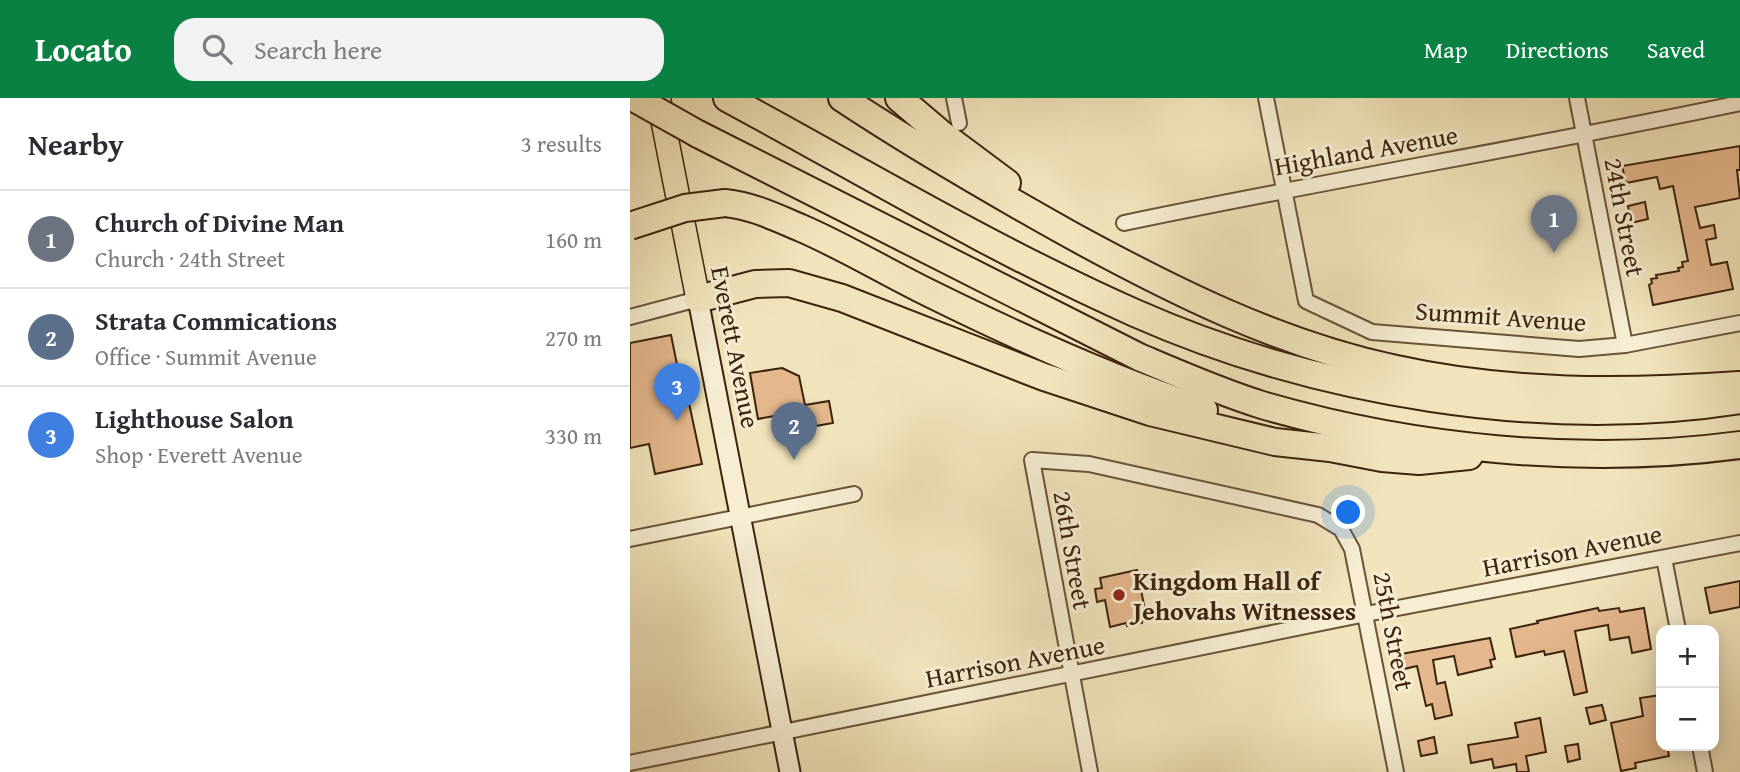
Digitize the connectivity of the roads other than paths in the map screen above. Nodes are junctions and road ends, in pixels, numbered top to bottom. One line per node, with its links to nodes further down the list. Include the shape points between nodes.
1 (634, 98): 24 (highway, bridge, via 1139,357 1213,389 1371,430 1449,444)
2 (659, 98): 16 (main road, Everett Avenue)
3 (727, 98): 21 (highway, via 1077,286 1251,357 1362,386 1493,405 1613,411)
4 (842, 98): 15 (highway, via 970,179)
5 (899, 98): 15 (highway, via 972,158)
6 (954, 98): 10 (street)
7 (1266, 98): 12 (street)
8 (1577, 98): 11 (street, 24th Street)
9 (1740, 103): 11 (street, Highland Avenue)
10 (959, 123)
11 (1584, 136): 12 (street, Highland Avenue); 19 (street, 24th Street)
12 (1284, 190): 13 (street, Highland Avenue); 19 (street, Summit Avenue, via 1306,301 1372,332 1579,349)
13 (1124, 223)
14 (630, 226): 23 (highway, bridge, via 685,208 725,203 754,208 824,238 972,314 1116,377)
15 (1117, 260): 20 (highway, via 1272,332 1396,369 1519,388 1646,391)
16 (698, 299): 17 (street); 23 (highway, via 755,284 789,283 842,298 1044,377 1150,412 1275,442); 27 (main road, Everett Avenue)
17 (630, 317)
18 (1740, 323): 19 (street, Summit Avenue)
19 (1625, 345)
20 (1740, 385)
21 (1740, 400)
22 (1740, 444): 24 (highway, via 1629,453)
23 (1330, 448): 24 (highway, via 1419,461)
24 (1516, 449)
25 (1032, 460): 31 (street, 25th Street, via 1089,464 1318,515 1341,528 1352,550); 33 (street, 26th Street)
26 (854, 494): 27 (street)
27 (740, 517): 28 (street); 34 (main road, Everett Avenue)
28 (630, 539)
29 (1740, 543): 30 (street, Harrison Avenue)
30 (1664, 558): 31 (street, Harrison Avenue); 32 (street)
31 (1366, 614): 33 (street, Harrison Avenue); 39 (street, 25th Street)
32 (1677, 625)
33 (1071, 675): 34 (street, Harrison Avenue); 38 (street, 26th Street)
34 (783, 733): 36 (street, Harrison Avenue); 37 (main road, Everett Avenue)
35 (1701, 751): 40 (street)
36 (630, 763)
37 (790, 772)
38 (1090, 772)
39 (1396, 772)
40 (1705, 772)

